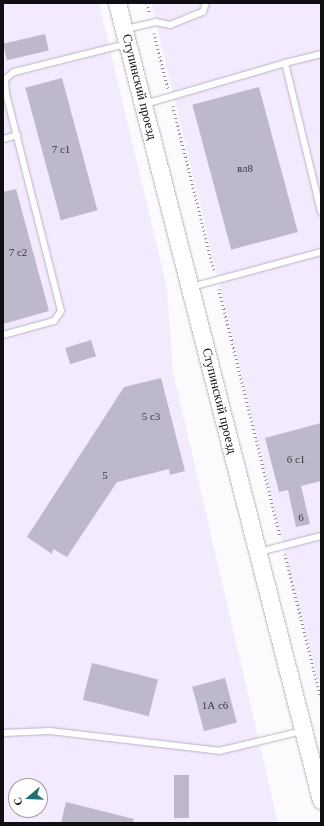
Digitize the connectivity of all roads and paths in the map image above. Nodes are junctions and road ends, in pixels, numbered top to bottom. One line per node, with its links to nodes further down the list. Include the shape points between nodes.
1 (117, 3): 5 (street, Ступинский проезд)
2 (147, 3): 4 (path)
3 (206, 3): 4 (lane, via 203,12 170,25)
4 (152, 23): 5 (lane); 8 (path)
5 (126, 37): 9 (street, Ступинский проезд); 10 (lane, via 14,72 5,79)
6 (321, 54): 7 (lane)
7 (285, 63): 8 (lane); 12 (lane)
8 (170, 96): 9 (lane); 14 (path)
9 (143, 104): 15 (street, Ступинский проезд)
10 (17, 135): 11 (lane); 16 (lane, via 61,311 54,321)
11 (3, 138)
12 (321, 212)
13 (321, 252): 14 (lane)
14 (216, 280): 15 (lane); 18 (path)
15 (190, 287): 19 (street, Ступинский проезд)
16 (3, 335)
17 (321, 536): 18 (lane)
18 (283, 546): 19 (lane); 20 (path)
19 (258, 553): 21 (street, Ступинский проезд)
20 (321, 698)
21 (303, 730): 22 (lane, via 219,751 50,732); 23 (street, Ступинский проезд)
22 (3, 733)
23 (321, 800)

